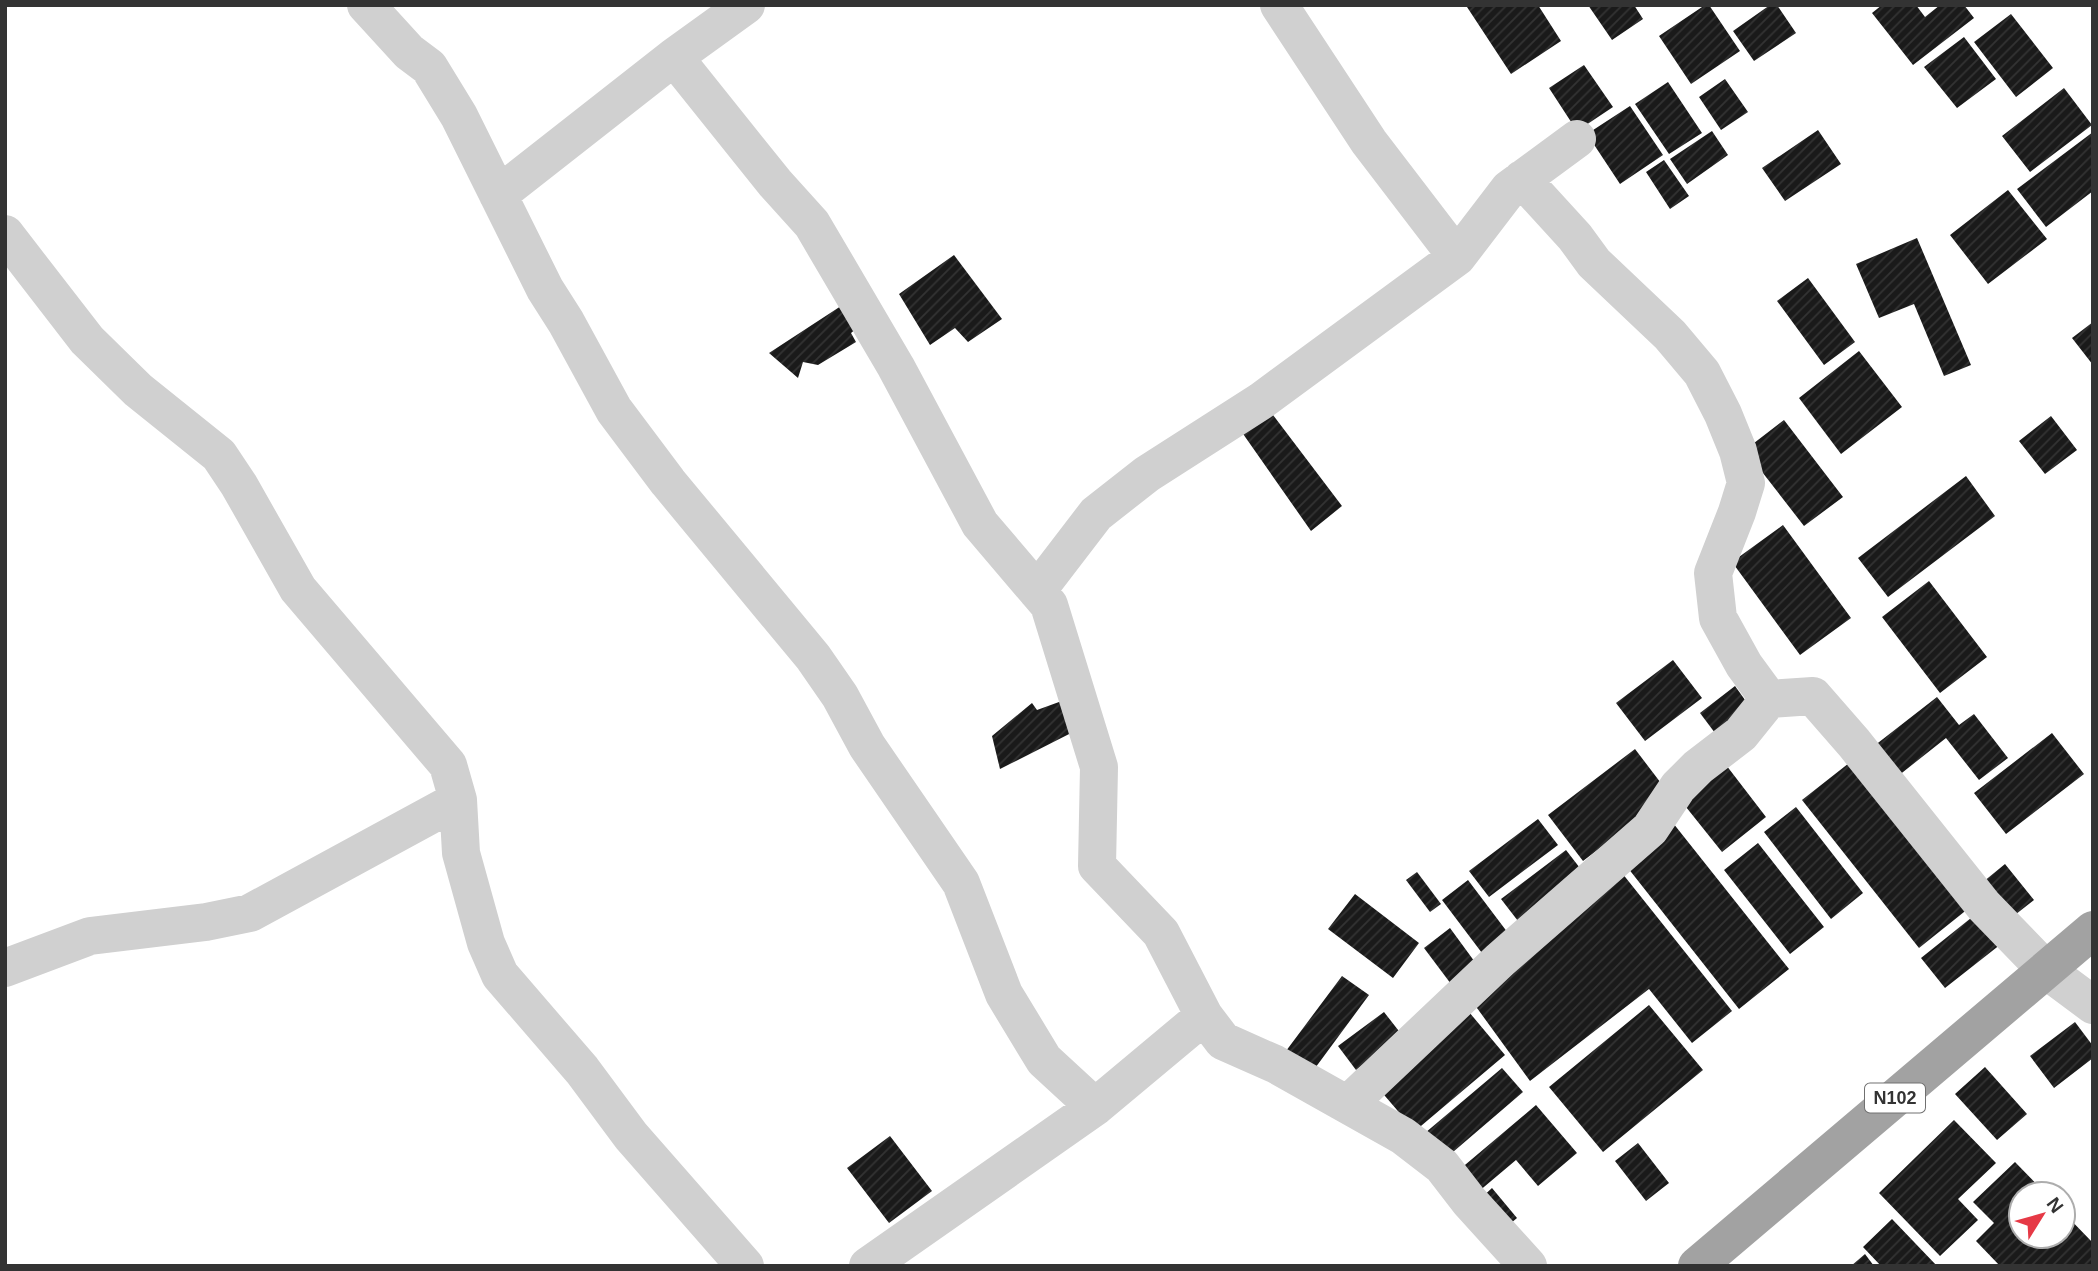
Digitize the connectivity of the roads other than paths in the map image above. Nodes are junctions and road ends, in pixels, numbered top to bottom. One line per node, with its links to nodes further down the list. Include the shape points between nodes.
1 (366, 5): 7 (street, via 429,67)
2 (746, 5): 4 (street)
3 (1279, 5): 9 (street, via 1369,142)
4 (674, 57): 7 (street); 10 (street, via 812,224 981,524)
5 (1577, 139): 6 (street)
6 (1522, 179): 9 (street, via 1509,189); 11 (street, via 1594,263 1670,335 1702,373 1723,414 1746,483 1713,573 1718,618)
7 (498, 195): 19 (street, via 614,410 813,657 867,746 961,883 1004,994 1044,1060)
8 (6, 236): 12 (street, via 87,340 138,390 219,455 298,589 448,765)
9 (1457, 257): 10 (street, via 1261,401 1136,482 1096,514)
10 (1037, 591): 17 (street, via 1049,605 1099,767 1097,866 1161,933)
11 (1769, 699): 15 (street, via 1813,696 1984,905); 18 (street, via 1741,734 1678,787 1650,829 1500,960)
12 (458, 800): 14 (street, via 250,913 90,936); 20 (street, via 461,853 486,943 500,975)
13 (2093, 930): 15 (highway, N102)
14 (5, 968)
15 (2046, 970): 16 (street); 23 (highway, N102)
16 (2093, 1005)
17 (1204, 1016): 18 (street, via 1223,1041); 19 (street)
18 (1349, 1104): 22 (street, via 1403,1136 1441,1166)
19 (1095, 1107): 21 (street)
20 (745, 1266)
21 (868, 1266)
22 (1528, 1266)
23 (1697, 1266)

